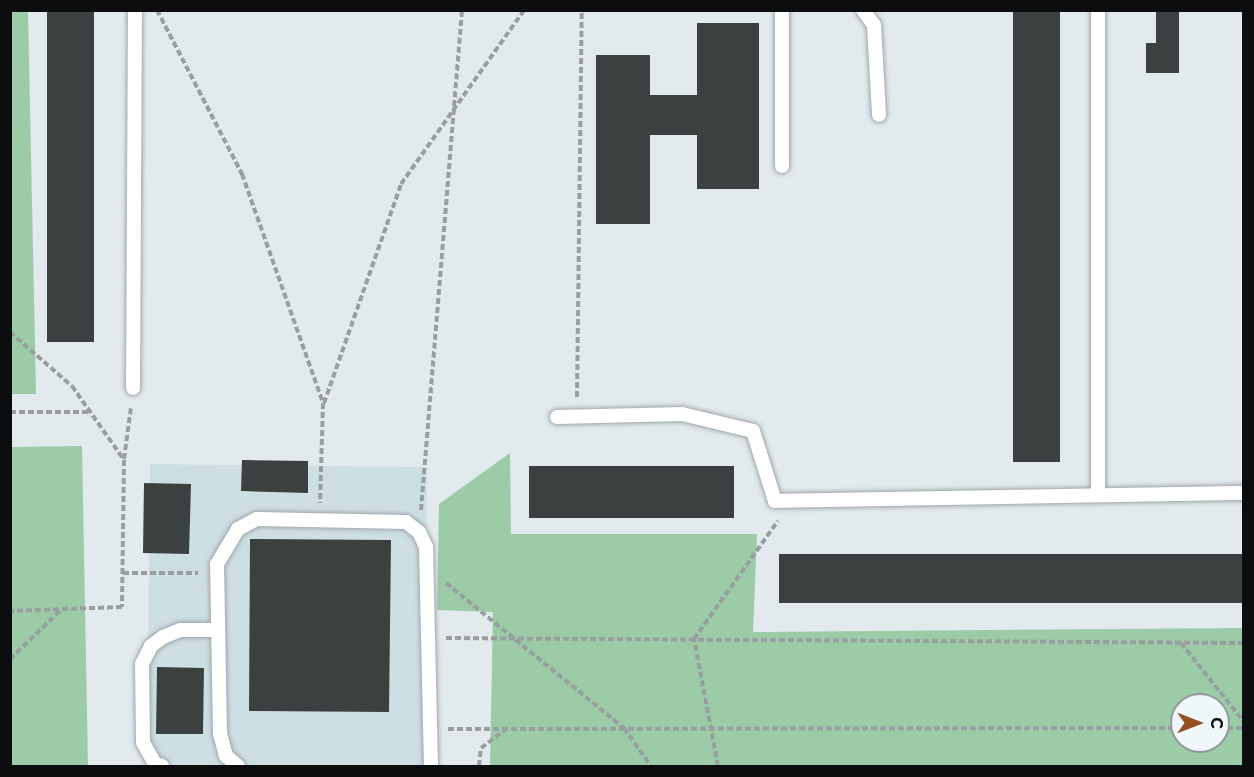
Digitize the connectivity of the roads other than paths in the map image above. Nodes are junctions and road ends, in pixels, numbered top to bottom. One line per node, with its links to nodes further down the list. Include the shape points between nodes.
1 (135, 10): 7 (lane)
2 (782, 10): 6 (lane)
3 (863, 10): 5 (lane, via 874,25)
4 (1098, 10): 10 (lane)
5 (879, 115)
6 (782, 166)
7 (133, 388)
8 (557, 417): 10 (lane, via 682,414 753,431 775,501)
9 (1244, 493): 10 (lane)
10 (1098, 495)
11 (218, 630): 12 (lane, via 180,630 163,637 152,646 142,664 143,742 155,764); 13 (lane, via 220,733 225,756); 14 (lane, via 217,564 238,529 257,519 406,522 419,532 426,547)
12 (162, 766)
13 (238, 766)
14 (431, 766)

